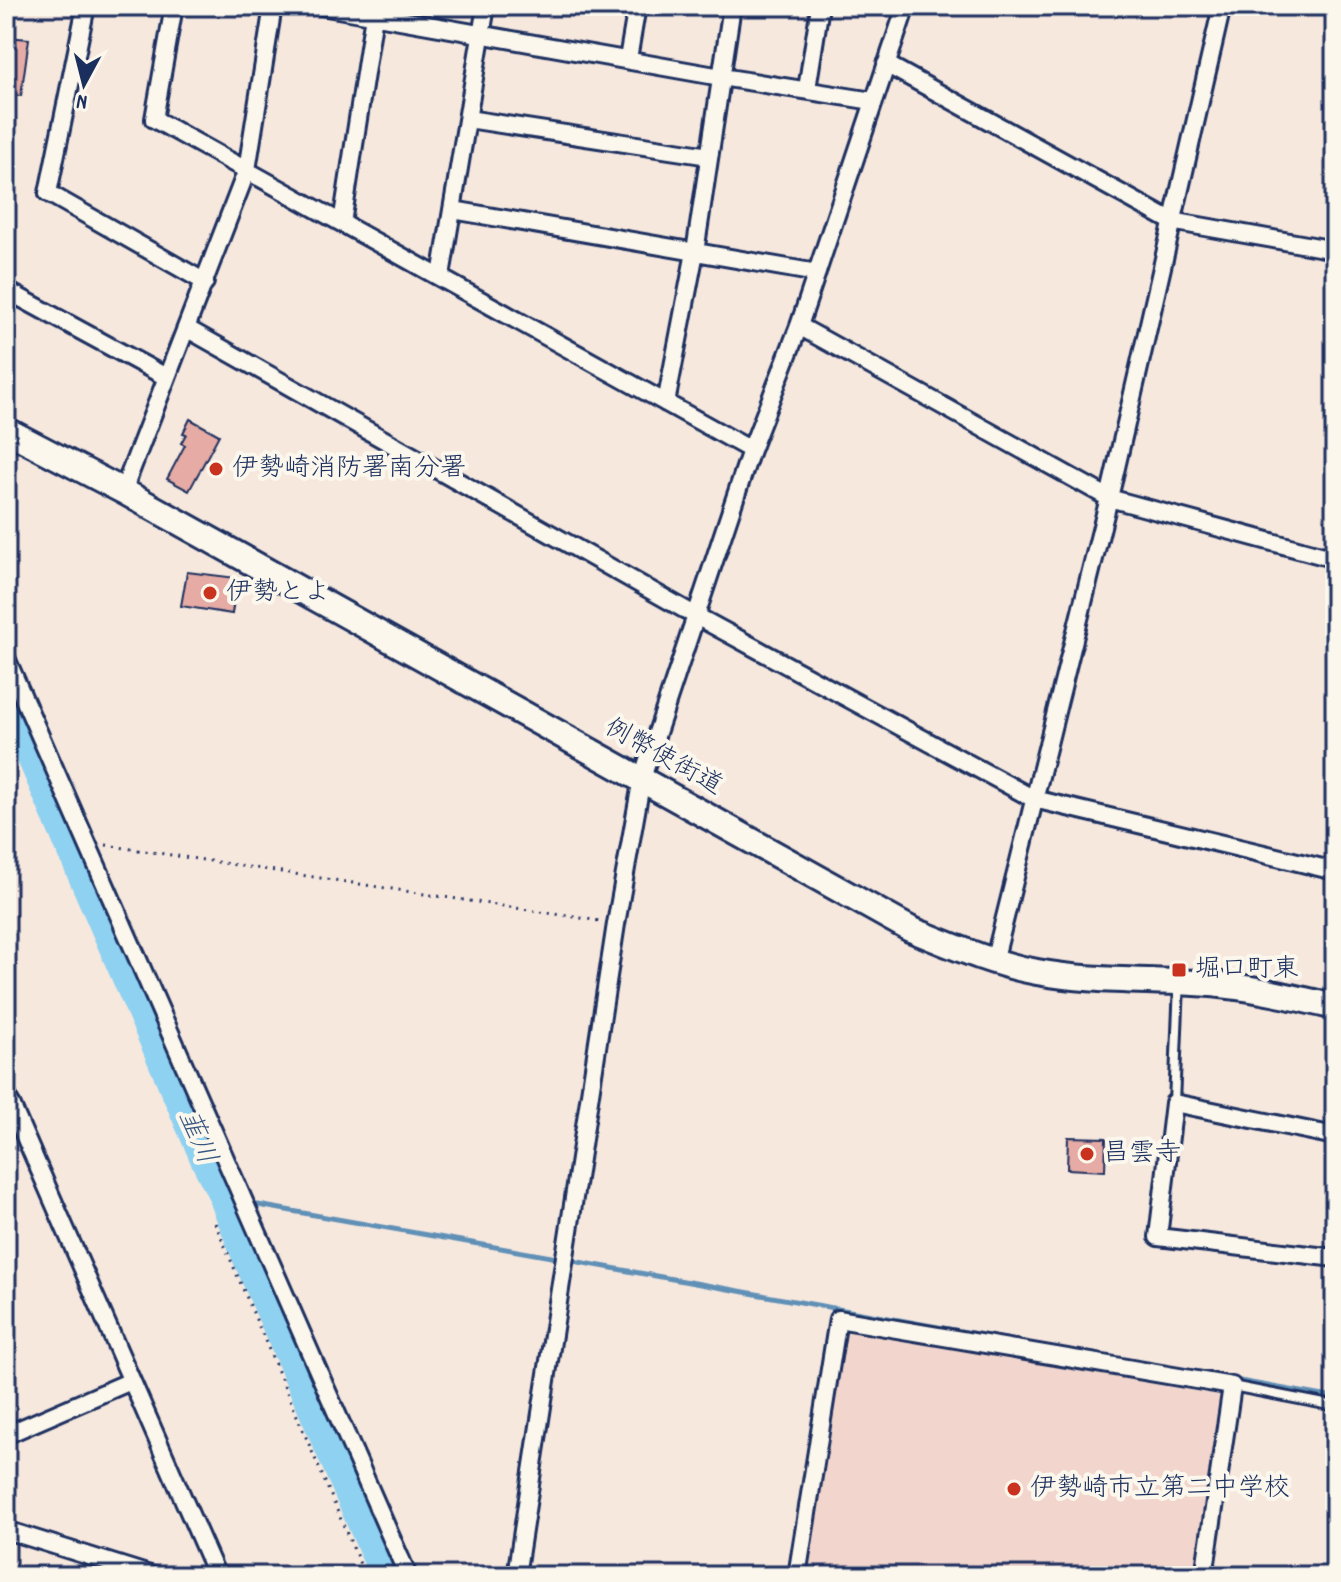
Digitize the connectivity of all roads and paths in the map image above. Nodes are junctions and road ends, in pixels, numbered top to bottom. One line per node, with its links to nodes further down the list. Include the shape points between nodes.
1 (86, 6): 28 (street, via 48,193)
2 (174, 6): 20 (street, via 154,119)
3 (273, 6): 20 (street)
4 (321, 6): 11 (street)
5 (486, 6): 12 (street)
6 (637, 6): 13 (street)
7 (732, 6): 15 (street)
8 (820, 6): 16 (street)
9 (906, 6): 14 (street)
10 (1222, 6): 22 (street)
11 (374, 15): 12 (street); 23 (street)
12 (482, 34): 13 (street); 18 (street)
13 (628, 59): 15 (street)
14 (886, 64): 17 (street); 22 (street)
15 (721, 77): 16 (street); 19 (street)
16 (807, 89): 17 (street)
17 (873, 101): 26 (street)
18 (468, 119): 19 (street); 21 (street)
19 (709, 156): 25 (street)
20 (247, 170): 23 (street); 28 (street)
21 (453, 210): 25 (street); 27 (street)
22 (1171, 221): 24 (street); 37 (street)
23 (342, 223): 27 (street)
24 (1335, 250)
25 (695, 252): 26 (street); 33 (street)
26 (817, 273): 30 (street)
27 (441, 276): 33 (street)
28 (205, 282): 31 (street)
29 (6, 290): 32 (street)
30 (799, 326): 35 (street); 37 (street)
31 (186, 328): 32 (street); 39 (street)
32 (166, 377): 36 (street)
33 (666, 403): 35 (street)
34 (6, 430): 36 (main road, 例幣使街道)
35 (751, 450): 39 (street)
36 (123, 491): 41 (main road, 例幣使街道)
37 (1109, 498): 38 (street); 42 (street)
38 (1335, 559)
39 (698, 617): 41 (street); 42 (street)
40 (6, 658): 43 (street)
41 (642, 778): 45 (street); 46 (main road, 例幣使街道, via 910,929)
42 (1034, 799): 44 (street); 46 (street)
43 (86, 842): 45 (path); 62 (street)
44 (1335, 871)
45 (616, 924): 63 (street)
46 (994, 962): 47 (main road, 例幣使街道, via 1074,976)
47 (1179, 982): 48 (main road, 例幣使街道, via 1258,989); 50 (lane)
48 (1335, 1007)
49 (6, 1093): 54 (street)
50 (1174, 1103): 51 (street); 53 (street, via 1158,1237)
51 (1335, 1136)
52 (215, 1223): 61 (path)
53 (1335, 1258)
54 (131, 1381): 57 (street); 60 (street)
55 (1232, 1386): 56 (lane); 64 (street, via 838,1319); 65 (street)
56 (1335, 1406)
57 (6, 1435)
58 (6, 1530): 59 (street)
59 (153, 1576)
60 (217, 1576)
61 (365, 1576)
62 (408, 1576)
63 (516, 1576)
64 (797, 1576)
65 (1204, 1576)

